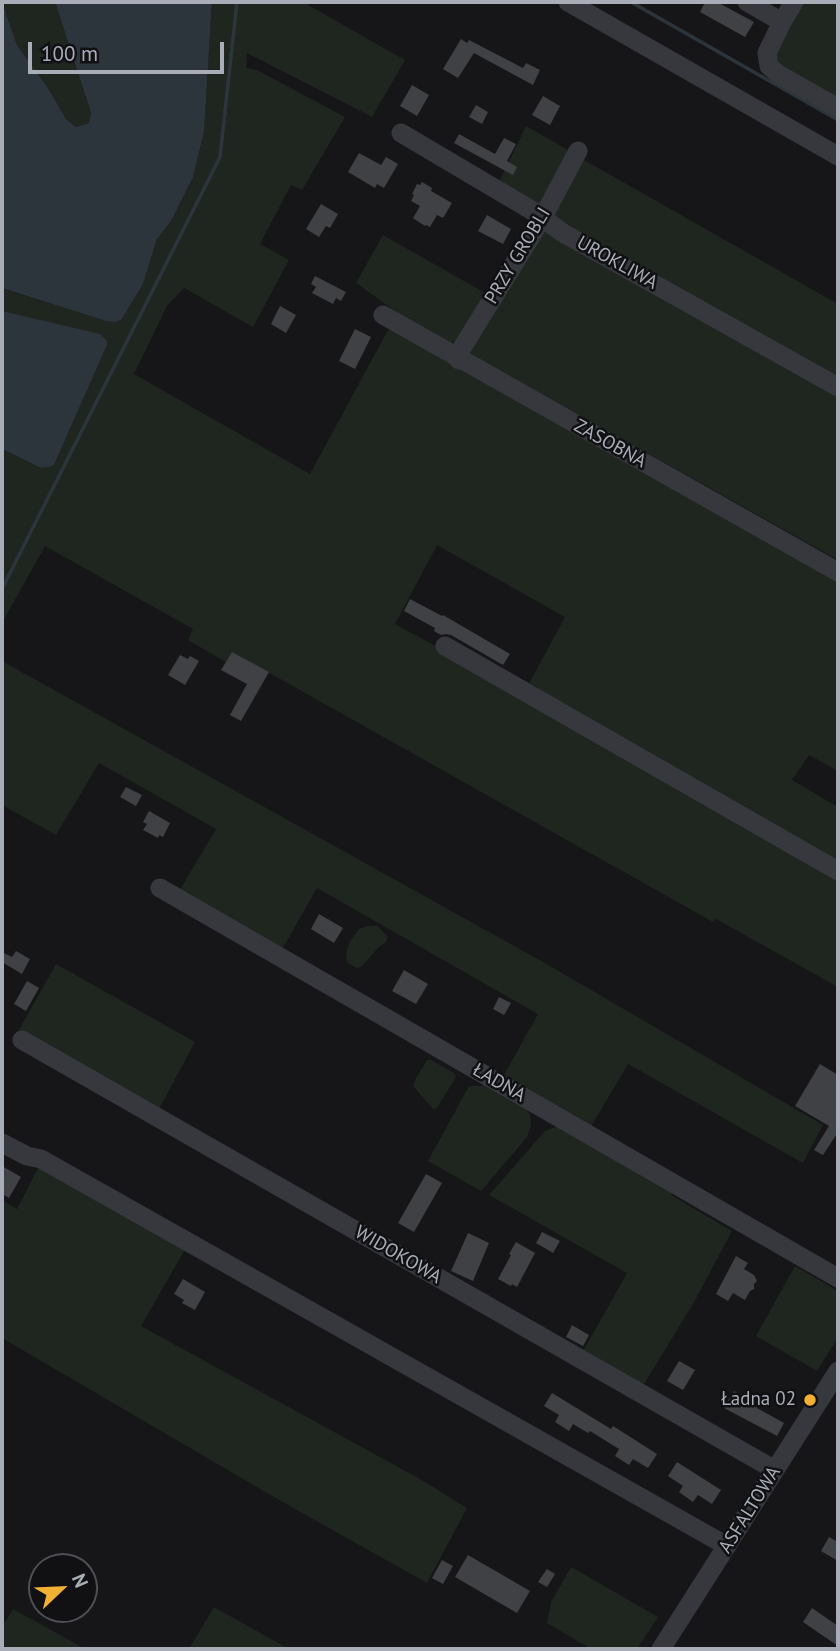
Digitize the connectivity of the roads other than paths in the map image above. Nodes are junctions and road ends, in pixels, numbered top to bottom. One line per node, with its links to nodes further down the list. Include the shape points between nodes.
1 (568, 2): 8 (street)
2 (747, 2): 4 (street)
3 (794, 2): 4 (street)
4 (782, 22): 5 (street, via 767,53 769,66)
5 (838, 108)
6 (401, 133): 9 (street, UROKLIWA)
7 (579, 151): 9 (street, PRZY GROBLI)
8 (838, 156)
9 (543, 217): 11 (street, PRZY GROBLI, via 465,342); 12 (street, UROKLIWA, via 563,233)
10 (383, 315): 11 (street, ZASOBNA)
11 (459, 360): 13 (street, ZASOBNA)
12 (838, 387)
13 (838, 572)
14 (445, 646): 15 (street)
15 (838, 871)
16 (160, 888): 19 (street, ŁADNA)
17 (22, 1040): 21 (street, WIDOKOWA)
18 (2, 1143): 22 (street, via 41,1158)
19 (838, 1278)
20 (838, 1371): 21 (street, ASFALTOWA)
21 (775, 1470): 22 (street, ASFALTOWA)
22 (727, 1546): 23 (street, ASFALTOWA)
23 (661, 1649)

